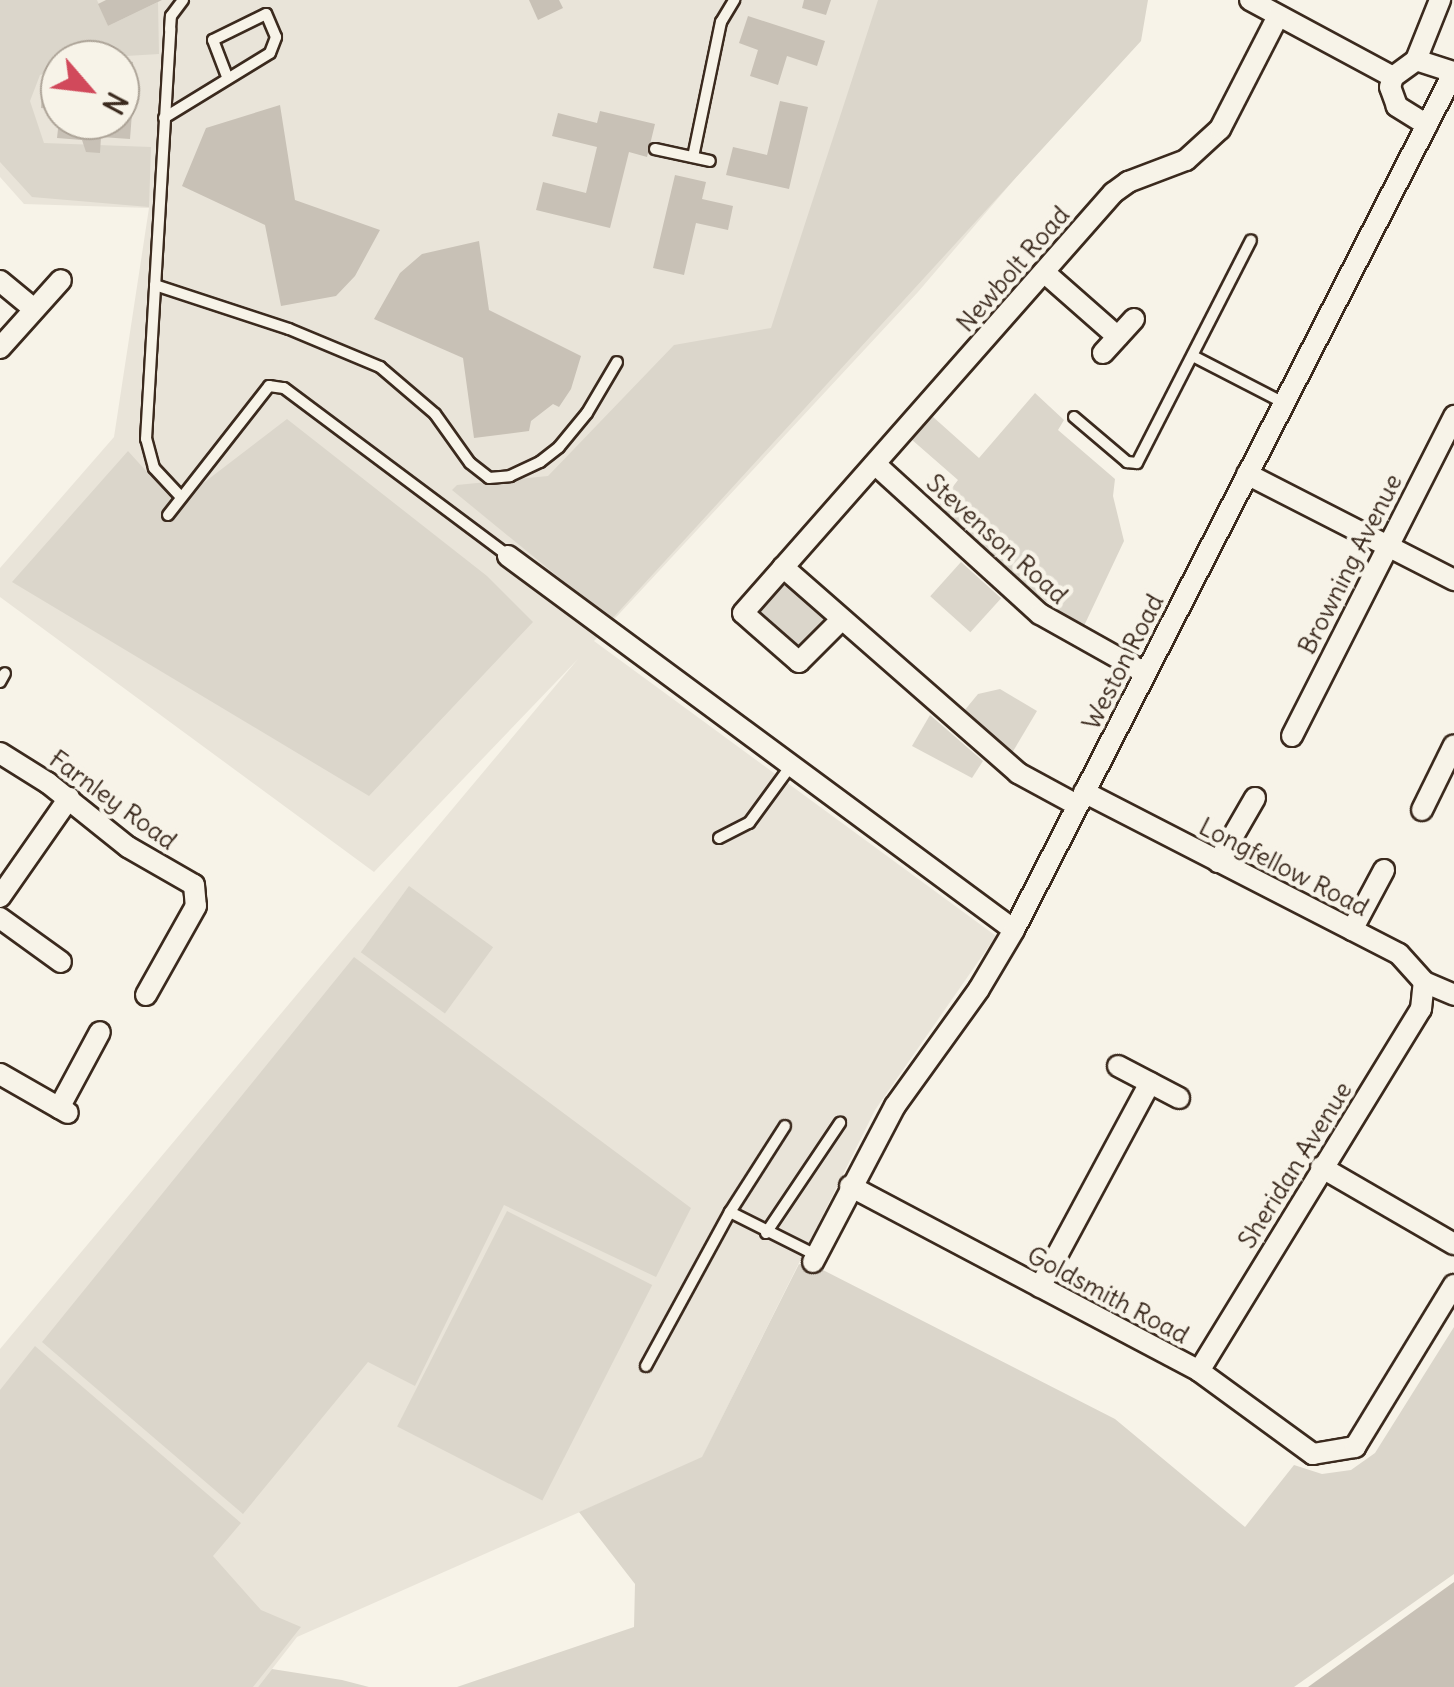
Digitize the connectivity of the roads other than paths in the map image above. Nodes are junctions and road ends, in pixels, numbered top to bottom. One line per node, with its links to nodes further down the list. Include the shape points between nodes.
1 (183, 0): 11 (lane, via 172,16)
2 (734, 0): 14 (lane, via 722,22)
3 (1250, 0): 5 (street)
4 (1440, 0): 6 (street)
5 (1278, 16): 9 (street); 17 (street, Newbolt Road, via 1211,138 1186,160 1113,193)
6 (1416, 60): 7 (street); 9 (street)
7 (1454, 72): 10 (street, Weston Road)
8 (227, 77): 8 (lane, via 270,52 276,37 266,14 212,40); 11 (lane)
9 (1393, 77): 12 (street, via 1397,106)
10 (1448, 99): 12 (street, Weston Road)
11 (164, 118): 20 (lane)
12 (1427, 125): 28 (street, Weston Road)
13 (655, 149): 14 (lane)
14 (693, 157): 15 (lane)
15 (710, 161)
16 (1251, 240): 26 (lane)
17 (1044, 272): 23 (street); 31 (street, Newbolt Road)
18 (0, 280): 21 (street)
19 (60, 280): 21 (street)
20 (154, 285): 27 (lane, via 380,367 435,414 488,478 510,476 558,447); 33 (lane, via 147,454)
21 (34, 308): 24 (street)
22 (1134, 319): 23 (street)
23 (1118, 337): 25 (street)
24 (0, 348)
25 (1103, 353)
26 (1193, 356): 28 (lane); 29 (lane, via 1137,463 1127,462)
27 (617, 362)
28 (1284, 403): 32 (street, Weston Road)
29 (1074, 416)
30 (1454, 416): 35 (street, Browning Avenue)
31 (874, 464): 37 (street, Newbolt Road); 40 (street, Stevenson Road, via 1040,614)
32 (1247, 474): 35 (street); 40 (street, Weston Road)
33 (181, 497): 34 (lane); 36 (lane, via 258,394 269,386 284,388)
34 (168, 516)
35 (1387, 546): 38 (street); 41 (street, Browning Avenue)
36 (508, 556): 44 (street)
37 (783, 567): 39 (street, Longfellow Road); 39 (street, Newbolt Road, via 745,616 800,662)
38 (1454, 580)
39 (840, 621): 46 (street, Longfellow Road, via 1018,773)
40 (1145, 673): 46 (street, Weston Road)
41 (1292, 736)
42 (1454, 745): 48 (street)
43 (0, 753): 45 (street, Farnley Road)
44 (790, 766): 49 (lane, via 748,824); 54 (street)
45 (69, 798): 52 (street); 59 (street, Farnley Road, via 198,892)
46 (1081, 798): 50 (street, Longfellow Road); 54 (street, Weston Road)
47 (1254, 798): 50 (street)
48 (1422, 810)
49 (719, 838)
50 (1218, 862): 55 (street, Longfellow Road)
51 (1384, 870): 55 (street)
52 (0, 897)
53 (0, 918): 56 (street)
54 (1014, 930): 68 (street, Weston Road, via 894,1106)
55 (1352, 930): 57 (street, Longfellow Road, via 1399,954)
56 (61, 962)
57 (1424, 982): 58 (street, Longfellow Road); 67 (street, Sheridan Avenue, via 1421,1009)
58 (1454, 995)
59 (146, 996)
60 (100, 1032): 62 (street, via 63,1110)
61 (1118, 1066): 63 (street)
62 (0, 1074)
63 (1150, 1083): 64 (street); 74 (street)
64 (1178, 1098)
65 (840, 1123): 70 (lane)
66 (785, 1126): 69 (lane)
67 (1321, 1167): 71 (street); 76 (street, Sheridan Avenue)
68 (850, 1186): 72 (street, Weston Road); 74 (street, Goldsmith Road)
69 (730, 1212): 70 (lane); 75 (lane)
70 (766, 1233): 72 (lane)
71 (1454, 1244)
72 (815, 1258)
73 (1454, 1285): 76 (street, Goldsmith Road, via 1355,1448 1312,1454)
74 (1040, 1288): 76 (street, Goldsmith Road)
75 (646, 1366)
76 (1198, 1371)

